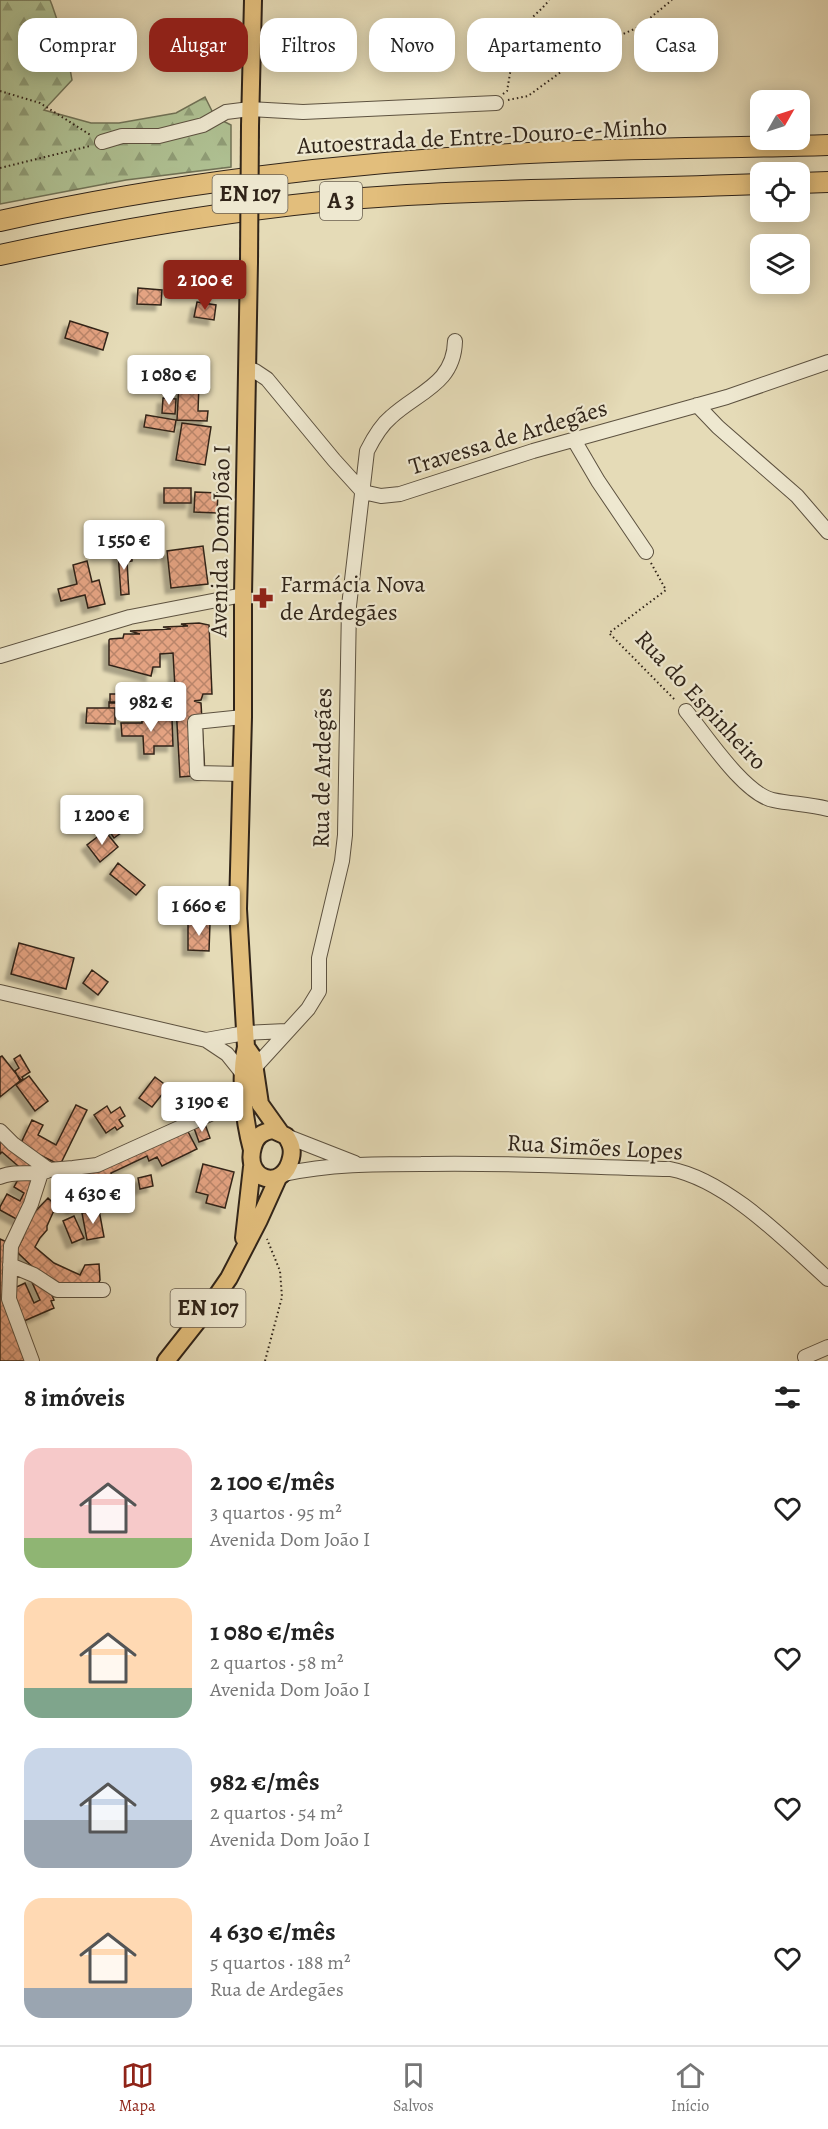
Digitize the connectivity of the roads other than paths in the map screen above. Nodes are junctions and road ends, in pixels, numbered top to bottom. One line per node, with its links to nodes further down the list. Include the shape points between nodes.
1 (253, 0): 3 (main road, Avenida Dom João I / EN 107)
2 (496, 103): 3 (street)
3 (250, 117): 4 (street, via 226,112 203,125 159,136 122,136); 13 (main road, Avenida Dom João I / EN 107, bridge)
4 (102, 142)
5 (828, 145): 9 (highway, Autoestrada de Entre-Douro-e-Minho / A 3, via 532,153 373,165 189,185)
6 (828, 182): 7 (highway)
7 (810, 183)
8 (750, 184): 10 (highway, A 3, via 407,195 168,222)
9 (0, 221)
10 (0, 255)
11 (455, 341): 16 (street, Rua de Ardegães, via 454,354 442,377 390,417 374,436 367,451)
12 (828, 362): 14 (street, Travessa de Ardegães)
13 (248, 369): 16 (street, via 267,379); 19 (main road, Avenida Dom João I / EN 107)
14 (697, 405): 15 (street, Travessa de Ardegães); 17 (street, via 797,496)
15 (574, 440): 16 (street, Travessa de Ardegães, via 400,494 381,496); 18 (street)
16 (363, 492): 26 (street, Rua de Ardegães, via 349,606 342,861 319,958 319,991)
17 (828, 532)
18 (646, 552)
19 (243, 595): 20 (street, via 130,617); 22 (main road, Avenida Dom João I / EN 107)
20 (0, 656)
21 (686, 711): 24 (street, Rua do Espinheiro, via 749,788 771,800)
22 (243, 717): 23 (main road, Avenida Dom João I / EN 107); 23 (street, via 195,722 197,774)
23 (241, 774): 28 (main road, Avenida Dom João I / EN 107, via 238,909)
24 (828, 809)
25 (0, 992): 27 (street)
26 (286, 1031): 28 (street); 29 (street, Rua de Ardegães)
27 (206, 1040): 28 (street); 29 (street)
28 (246, 1040): 29 (main road, Avenida Dom João I / EN 107, via 253,1057)
29 (249, 1070): 30 (main road, Avenida Dom João I / EN 107); 32 (main road, Avenida Dom João I / EN 107, via 260,1104)
30 (245, 1106): 33 (main road, Avenida Dom João I / EN 107); 35 (street, via 229,1106 97,1165)
31 (0, 1131): 35 (street)
32 (283, 1134): 33 (main road, via 273,1130 259,1136); 34 (street, Rua Simões Lopes); 36 (main road, EN 107, via 292,1150)
33 (252, 1159): 36 (main road, via 262,1178); 38 (main road, EN 107)
34 (360, 1164): 36 (street, Rua Simões Lopes, via 313,1167); 40 (street, Rua Simões Lopes, via 670,1168 687,1172 720,1188)
35 (45, 1172): 37 (street, via 8,1173); 39 (street, via 11,1246)
36 (281, 1176): 38 (main road, EN 107)
37 (0, 1177)
38 (243, 1251): 45 (main road, EN 107, via 211,1304)
39 (10, 1265): 41 (street, via 57,1290); 44 (street, via 9,1299)
40 (828, 1279)
41 (103, 1290)
42 (828, 1347): 43 (street)
43 (805, 1357)
44 (32, 1361)
45 (166, 1361)

